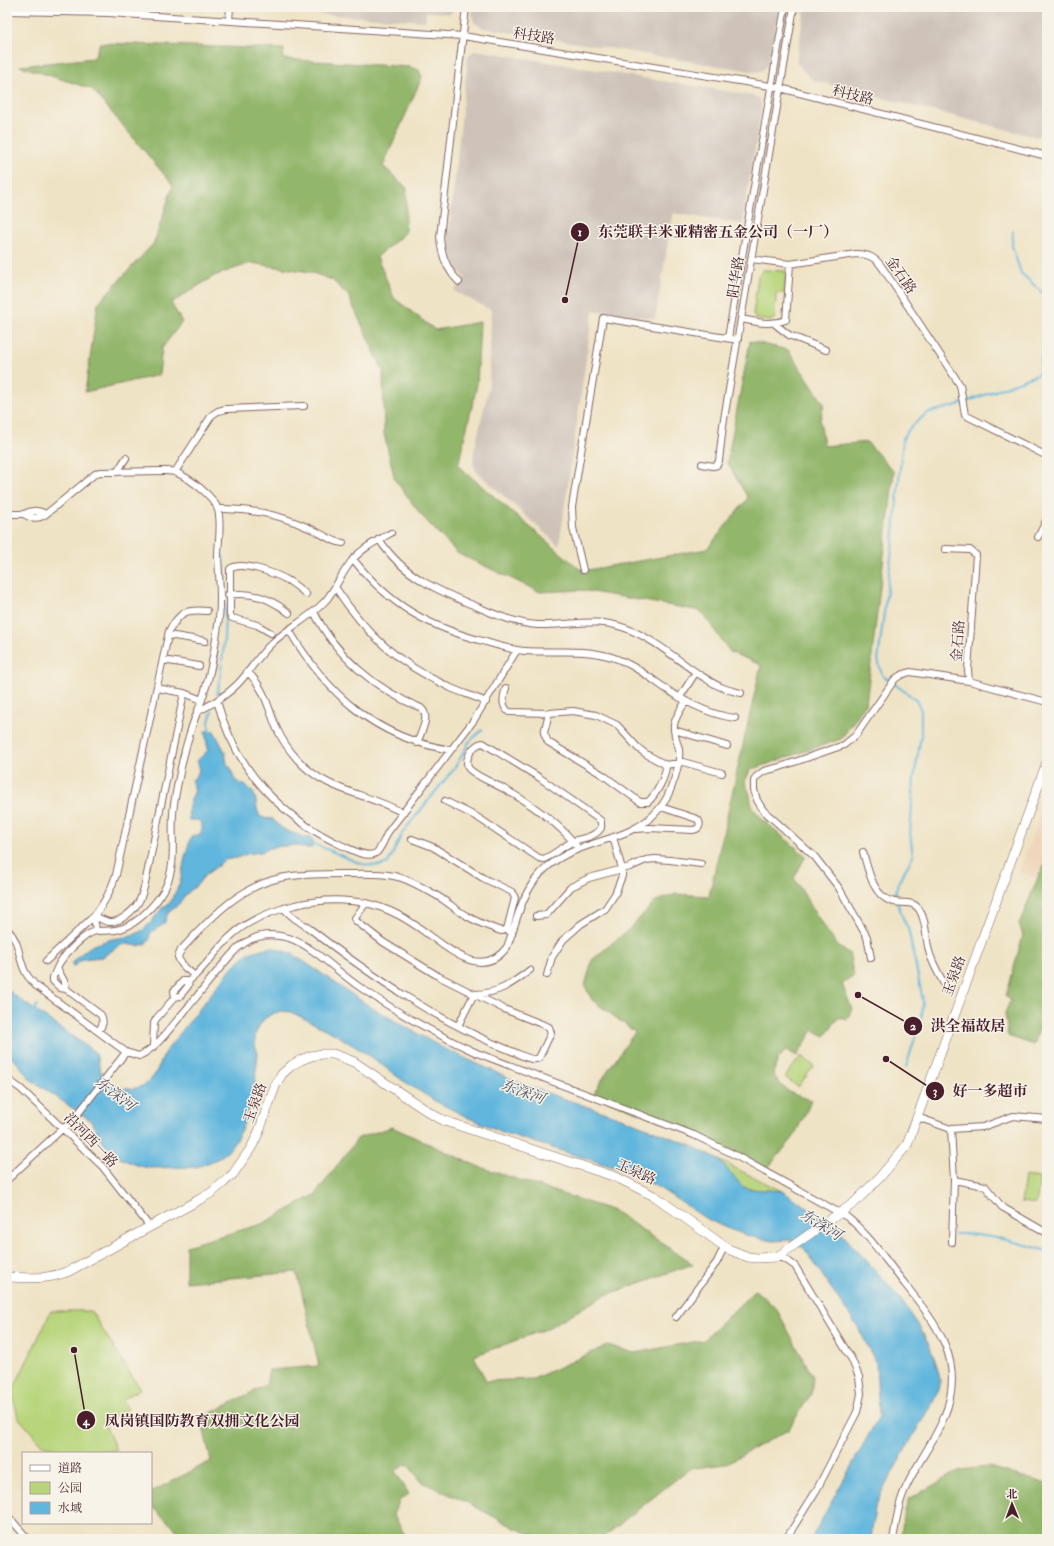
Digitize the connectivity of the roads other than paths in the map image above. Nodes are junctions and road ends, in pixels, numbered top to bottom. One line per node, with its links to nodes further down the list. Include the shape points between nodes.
1 (230, 7): 6 (street)
2 (466, 7): 7 (street)
3 (785, 7): 8 (street, 阳华路)
4 (794, 7): 9 (street, 阳华路)
5 (7, 11): 6 (street, 科技路, via 95,12)
6 (229, 21): 7 (street, 科技路)
7 (463, 36): 8 (street, 科技路); 13 (street, via 440,237 445,262)
8 (771, 87): 9 (street, 科技路); 16 (street, 阳华路)
9 (780, 89): 10 (street, 科技路); 11 (street, 阳华路)
10 (1047, 156)
11 (751, 259): 12 (street, 金石路); 14 (street, 阳华路)
12 (790, 264): 15 (street, via 786,320); 20 (street, 金石路, via 856,254 872,256 878,261 960,385 965,415)
13 (459, 282)
14 (741, 319): 15 (street); 17 (street, 阳华路)
15 (775, 324): 18 (street, via 789,335)
16 (728, 338): 17 (street); 34 (street, via 603,318 572,507 572,528)
17 (738, 340): 22 (street, 阳华路, via 719,461 717,465 712,466)
18 (826, 350)
19 (304, 406): 24 (street, via 218,411 212,415)
20 (1047, 456)
21 (126, 458): 23 (street)
22 (702, 464)
23 (116, 472): 24 (street); 26 (street, via 100,472 89,478 46,514 42,511)
24 (175, 472): 25 (street, via 210,497)
25 (218, 509): 31 (street, via 252,510 282,517); 38 (street)
26 (7, 514)
27 (1047, 520): 29 (street)
28 (391, 533): 30 (street)
29 (1038, 537)
30 (379, 539): 33 (street); 50 (street, via 405,569 422,582 446,594 529,624 592,622 615,625 648,639)
31 (343, 543)
32 (945, 549): 51 (street, 金石路, via 970,550 976,556)
33 (353, 559): 35 (street); 46 (street, via 391,598 419,618 474,639)
34 (583, 570)
35 (335, 588): 40 (street); 60 (street, via 368,632 398,658 436,681)
36 (230, 594): 37 (street, via 229,574 236,566 275,574 288,580); 38 (street); 41 (street, via 262,597); 43 (street, via 232,618 257,625)
37 (306, 594)
38 (220, 596): 57 (street, via 219,624)
39 (207, 612): 44 (street, via 186,611 174,622)
40 (314, 612): 42 (street); 66 (street, via 329,637 359,670 384,690 424,711 426,717)
41 (289, 613)
42 (288, 630): 49 (street, via 261,654); 66 (street, via 312,666 348,704 377,725)
43 (271, 633)
44 (168, 635): 45 (street); 47 (street)
45 (205, 641)
46 (517, 650): 56 (street, via 592,652 613,657 635,667); 60 (street)
47 (163, 660): 48 (street); 52 (street)
48 (199, 666)
49 (247, 672): 58 (street); 75 (street, via 255,680 283,741 305,768 338,789 368,797)
50 (696, 672): 55 (street, via 719,687); 56 (street)
51 (969, 681): 61 (street, 金石路); 92 (street, via 910,672 901,675 895,679 851,740 837,748 764,771 756,777 754,786 757,800 764,810 815,857 839,888 867,937)
52 (157, 688): 54 (street); 86 (street, via 116,875)
53 (506, 688): 63 (street, via 503,705 509,712)
54 (184, 693): 57 (street); 86 (street, via 142,895 132,910 116,921 110,922)
55 (741, 693)
56 (680, 697): 59 (street)
57 (202, 700): 62 (street)
58 (217, 701): 62 (street); 75 (street, via 235,748 253,776 281,807 313,830 359,853 374,854)
59 (686, 701): 64 (street, via 713,713); 65 (street, via 675,722)
60 (486, 702): 68 (street)
61 (1047, 702)
62 (197, 712): 90 (street, via 185,750 175,798 172,816 174,853 169,879 158,899 134,922 122,929)
63 (549, 713): 71 (street, via 573,711 596,715 617,725 638,748); 71 (street, via 544,733 548,742 603,775 640,802 648,802 652,798 664,775)
64 (735, 718)
65 (674, 730): 67 (street); 69 (street, via 679,749)
66 (417, 743): 68 (street)
67 (727, 746)
68 (451, 750): 75 (street)
69 (678, 762): 71 (street); 72 (street); 74 (street, via 671,787)
70 (1047, 762): 104 (street, 玉泉路)
71 (666, 765)
72 (722, 773)
73 (445, 801): 79 (street, via 477,817 539,858 544,859)
74 (661, 807): 76 (street, via 649,820); 76 (street, via 697,819 699,827 697,830)
75 (403, 813)
76 (632, 830): 77 (street)
77 (613, 837): 80 (street); 83 (street)
78 (412, 840): 88 (street, via 433,847 483,878 512,892 515,898)
79 (573, 842): 79 (street, via 562,830 519,798 469,769 467,762 478,743 488,745 540,778 600,822 601,828 598,833); 80 (street)
80 (578, 848): 91 (street, via 553,862 535,880 522,902)
81 (863, 852): 97 (street, via 871,880 884,898 894,903 915,905 922,916 929,952)
82 (701, 864): 83 (street, via 655,859)
83 (622, 869): 87 (street, via 579,882 565,892 546,916); 95 (street, via 622,876 610,903 563,940 552,957)
84 (366, 903): 85 (street, via 323,901); 91 (street, via 406,919 457,954 479,962 490,961 503,953); 98 (street, via 355,918 359,924 408,958)
85 (284, 908): 96 (street, via 241,927); 99 (street, via 289,915 371,974)
86 (94, 916): 90 (street); 93 (street)
87 (536, 916)
88 (506, 928): 91 (street); 96 (street, via 498,930 468,917 431,893 395,876 290,876 255,886 238,895 210,919 178,956 179,962)
89 (7, 929): 100 (street, via 13,936 27,974 35,985)
90 (96, 931): 100 (street, via 86,936 61,959 57,968 66,989 101,1015 103,1025)
91 (512, 934)
92 (871, 958)
93 (46, 961)
94 (530, 970): 98 (street, via 496,991)
95 (547, 975)
96 (195, 976): 101 (street, via 180,996 175,997 156,1019)
97 (947, 990)
98 (474, 994): 99 (street); 99 (street, via 549,1027 551,1033 539,1058 534,1060 501,1047)
99 (458, 1026)
100 (98, 1031): 102 (street)
101 (153, 1047): 102 (street, via 139,1056); 110 (street, via 245,942 264,936 288,938 306,947 360,988 457,1044 694,1135)
102 (126, 1052): 106 (street, via 70,1124)
103 (7, 1079): 106 (street, 沿河西一路)
104 (917, 1117): 107 (street); 110 (street, 玉泉路, via 907,1145 880,1178)
105 (1047, 1119): 107 (street, via 1013,1116 983,1127)
106 (63, 1128): 108 (street); 111 (street, 沿河西一路, via 102,1166)
107 (952, 1129): 109 (street)
108 (7, 1180)
109 (954, 1180): 112 (street, via 985,1186 1002,1207); 113 (street)
110 (840, 1213): 115 (street, 玉泉路); 121 (street, via 863,1232 924,1309 944,1340 950,1360 951,1392 947,1410 903,1493)
111 (150, 1227): 114 (street, 玉泉路, via 211,1193 233,1174 258,1134 272,1093 282,1074 301,1060 322,1054 333,1054 354,1062 446,1121 630,1183 670,1206); 116 (street, 玉泉路, via 60,1274 41,1278)
112 (1047, 1233)
113 (952, 1242)
114 (724, 1247): 115 (street, 玉泉路, via 748,1257); 117 (street, via 718,1262)
115 (777, 1257): 120 (street, via 795,1266 848,1352 859,1377 861,1394 856,1412 816,1491)
116 (7, 1277)
117 (676, 1317)
118 (7, 1515): 119 (street)
119 (28, 1539)
120 (786, 1539)
121 (893, 1539)

